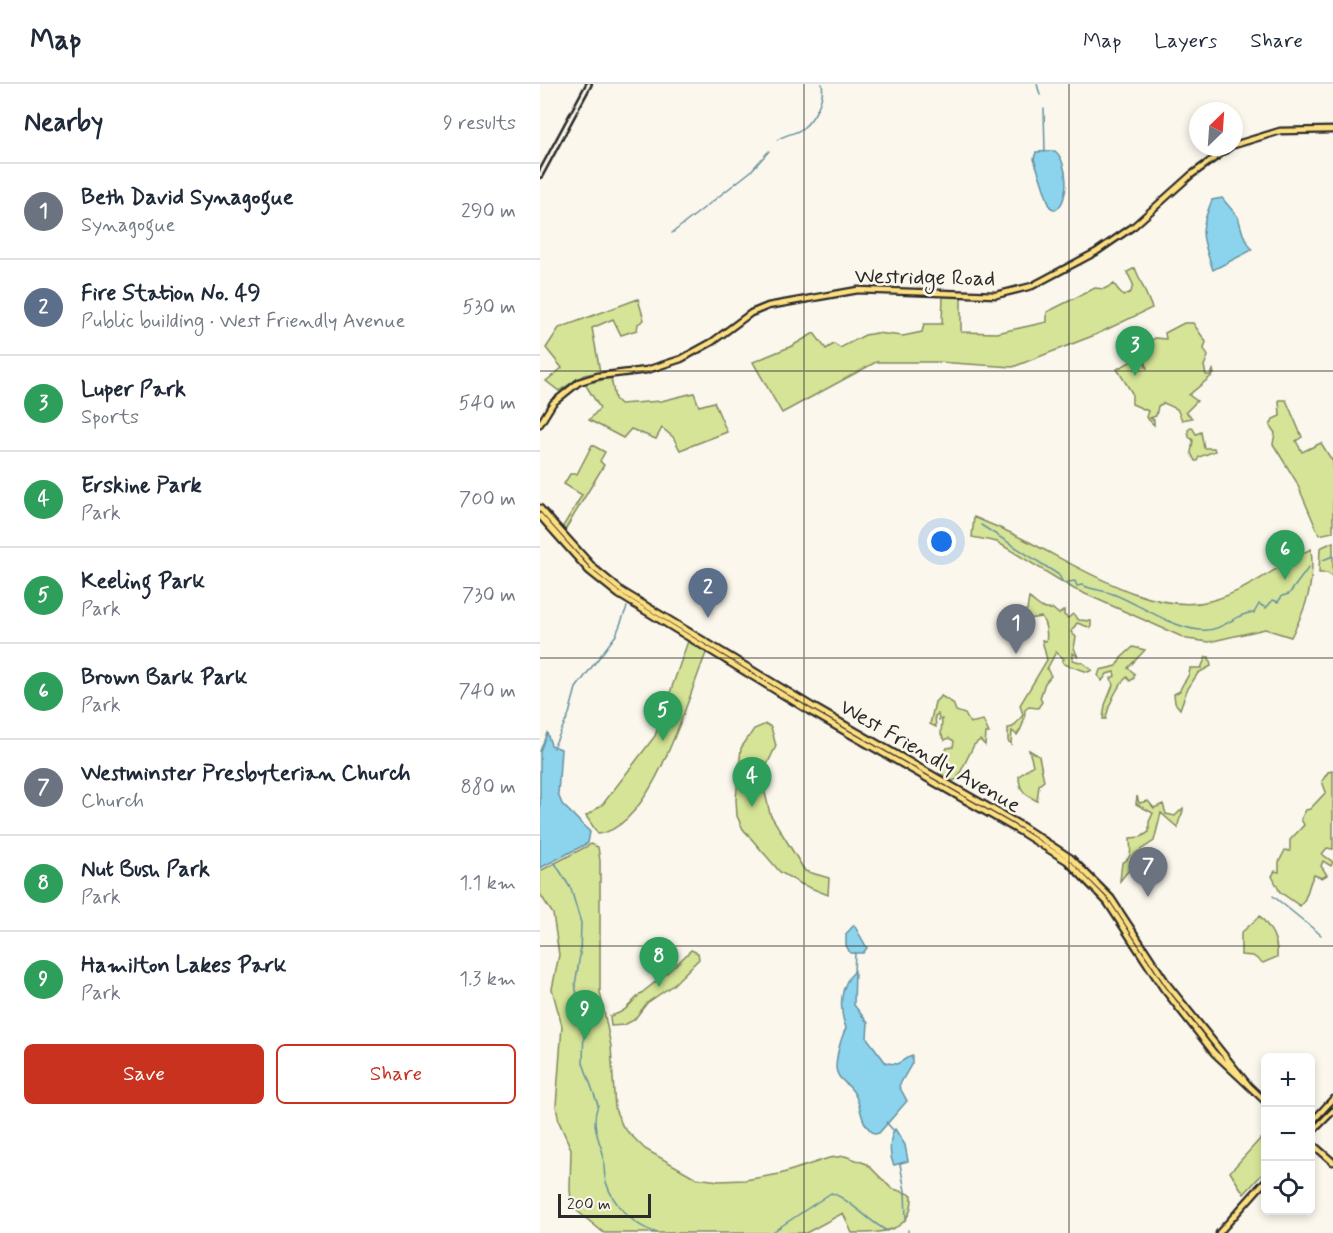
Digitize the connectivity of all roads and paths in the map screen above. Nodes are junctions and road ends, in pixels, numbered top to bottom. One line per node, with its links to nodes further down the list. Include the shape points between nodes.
1 (589, 84): 5 (street)
2 (1333, 130): 3 (main road, Westridge Road, via 1280,131)
3 (1243, 143)
4 (1218, 156): 6 (main road, Westridge Road, via 1134,226 1096,252 1032,286 996,295 858,290 768,306 681,359 647,370 579,382 553,403)
5 (540, 175)
6 (540, 424)
7 (540, 508): 9 (main road, West Friendly Avenue, via 594,568 622,591 1071,858 1111,898 1168,985)
8 (540, 516): 9 (main road, West Friendly Avenue, via 589,571 630,602 1067,861 1107,902 1163,988 1214,1053)
9 (1252, 1090): 10 (main road, West Friendly Avenue)
10 (1261, 1098)
11 (1333, 1099): 13 (main road)
12 (1333, 1111): 14 (main road)
13 (1315, 1119)
14 (1315, 1130)
15 (1315, 1146): 16 (main road)
16 (1333, 1162)
17 (1261, 1186): 18 (main road)
18 (1219, 1233)

